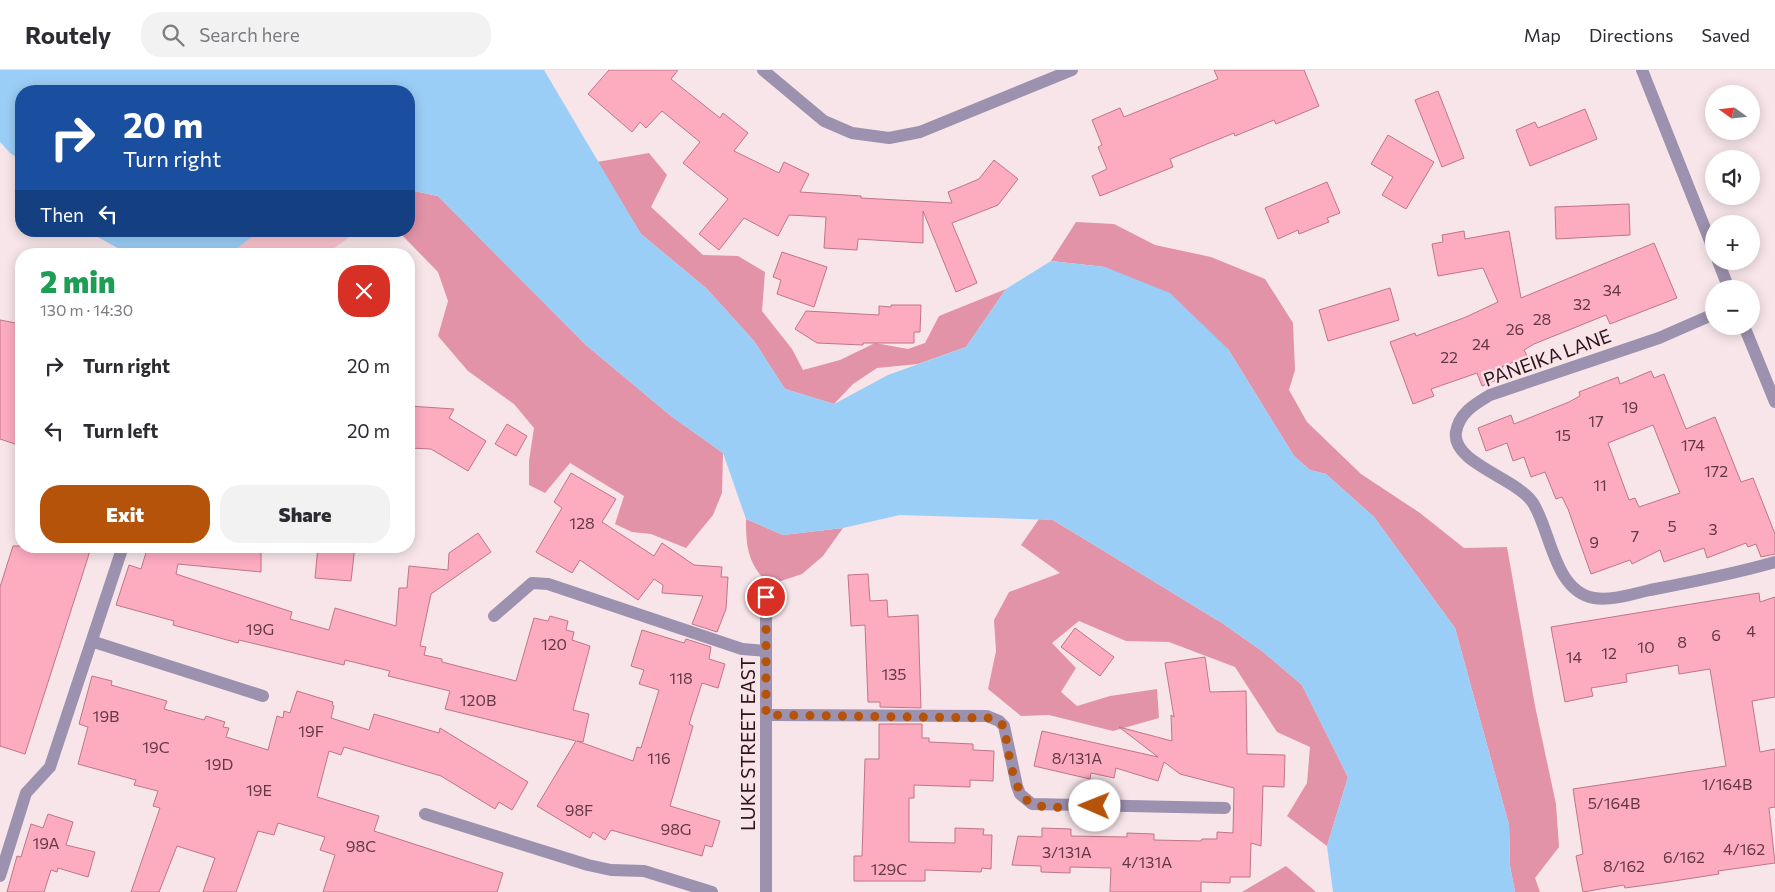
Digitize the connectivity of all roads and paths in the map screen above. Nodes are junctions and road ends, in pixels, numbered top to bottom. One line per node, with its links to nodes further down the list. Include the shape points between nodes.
1 (763, 70): 2 (street, via 824,121 852,133 889,138 920,132)
2 (1072, 70)
3 (1642, 70): 4 (street)
4 (1705, 228)
5 (1705, 318): 9 (street, PANEIKA LANE, via 1659,338 1490,395 1461,418 1457,443 1471,460 1520,488 1533,503 1566,580 1593,598 1610,598 1710,579)
6 (1748, 335): 7 (street)
7 (1775, 402)
8 (122, 553): 12 (street)
9 (1775, 562)
10 (766, 597): 13 (street, LUKE STREET EAST)
11 (494, 616): 13 (street, via 532,583 548,584 742,649)
12 (94, 642): 14 (street); 18 (street, via 50,767 26,794)
13 (766, 651): 15 (street, LUKE STREET EAST)
14 (263, 696)
15 (766, 715): 16 (street, via 986,716 1004,726 1017,786 1020,794 1032,804); 20 (street, LUKE STREET EAST)
16 (1225, 808)
17 (425, 814): 19 (street, via 588,865 611,870 644,871)
18 (0, 876)
19 (712, 892)
20 (766, 892)

